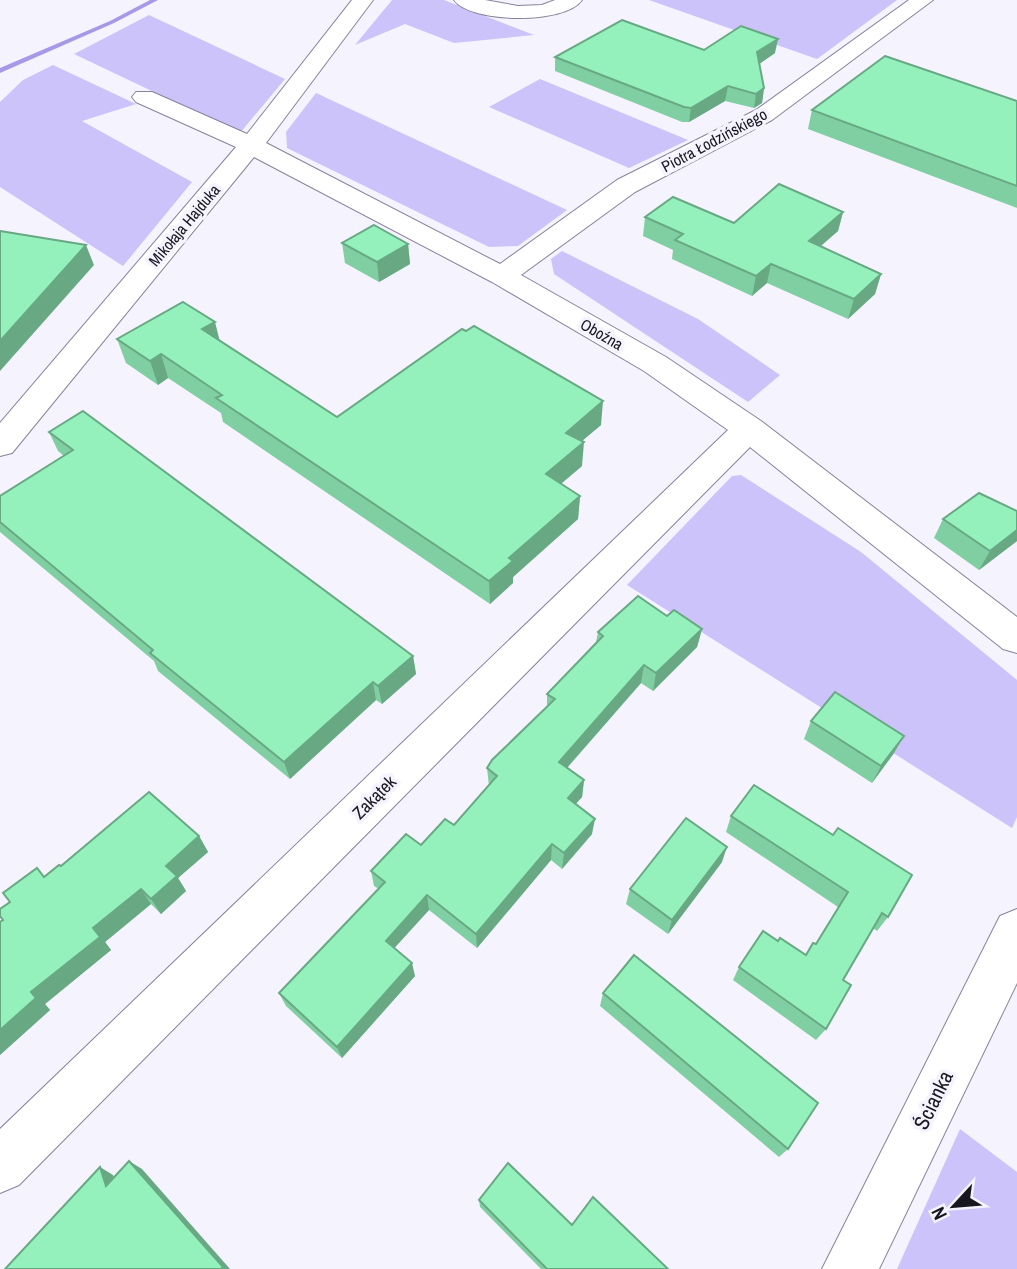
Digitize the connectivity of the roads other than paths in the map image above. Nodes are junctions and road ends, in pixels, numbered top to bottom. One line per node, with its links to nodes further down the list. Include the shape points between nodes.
1 (363, 0): 6 (street, Mikołaja Hajduka)
2 (464, 0): 3 (street, via 500,12 535,13)
3 (572, 0)
4 (923, 0): 7 (street, Piotra Łodzińskiego, via 764,115 626,186)
5 (144, 97): 6 (street, Oboźna)
6 (251, 145): 7 (street, Oboźna); 9 (street, Mikołaja Hajduka)
7 (502, 276): 8 (street, Oboźna, via 655,364)
8 (750, 429): 10 (street, Oboźna); 12 (street, Zakątek)
9 (0, 445)
10 (1017, 638)
11 (1017, 932): 13 (street, Ścianka)
12 (0, 1166)
13 (850, 1269)

